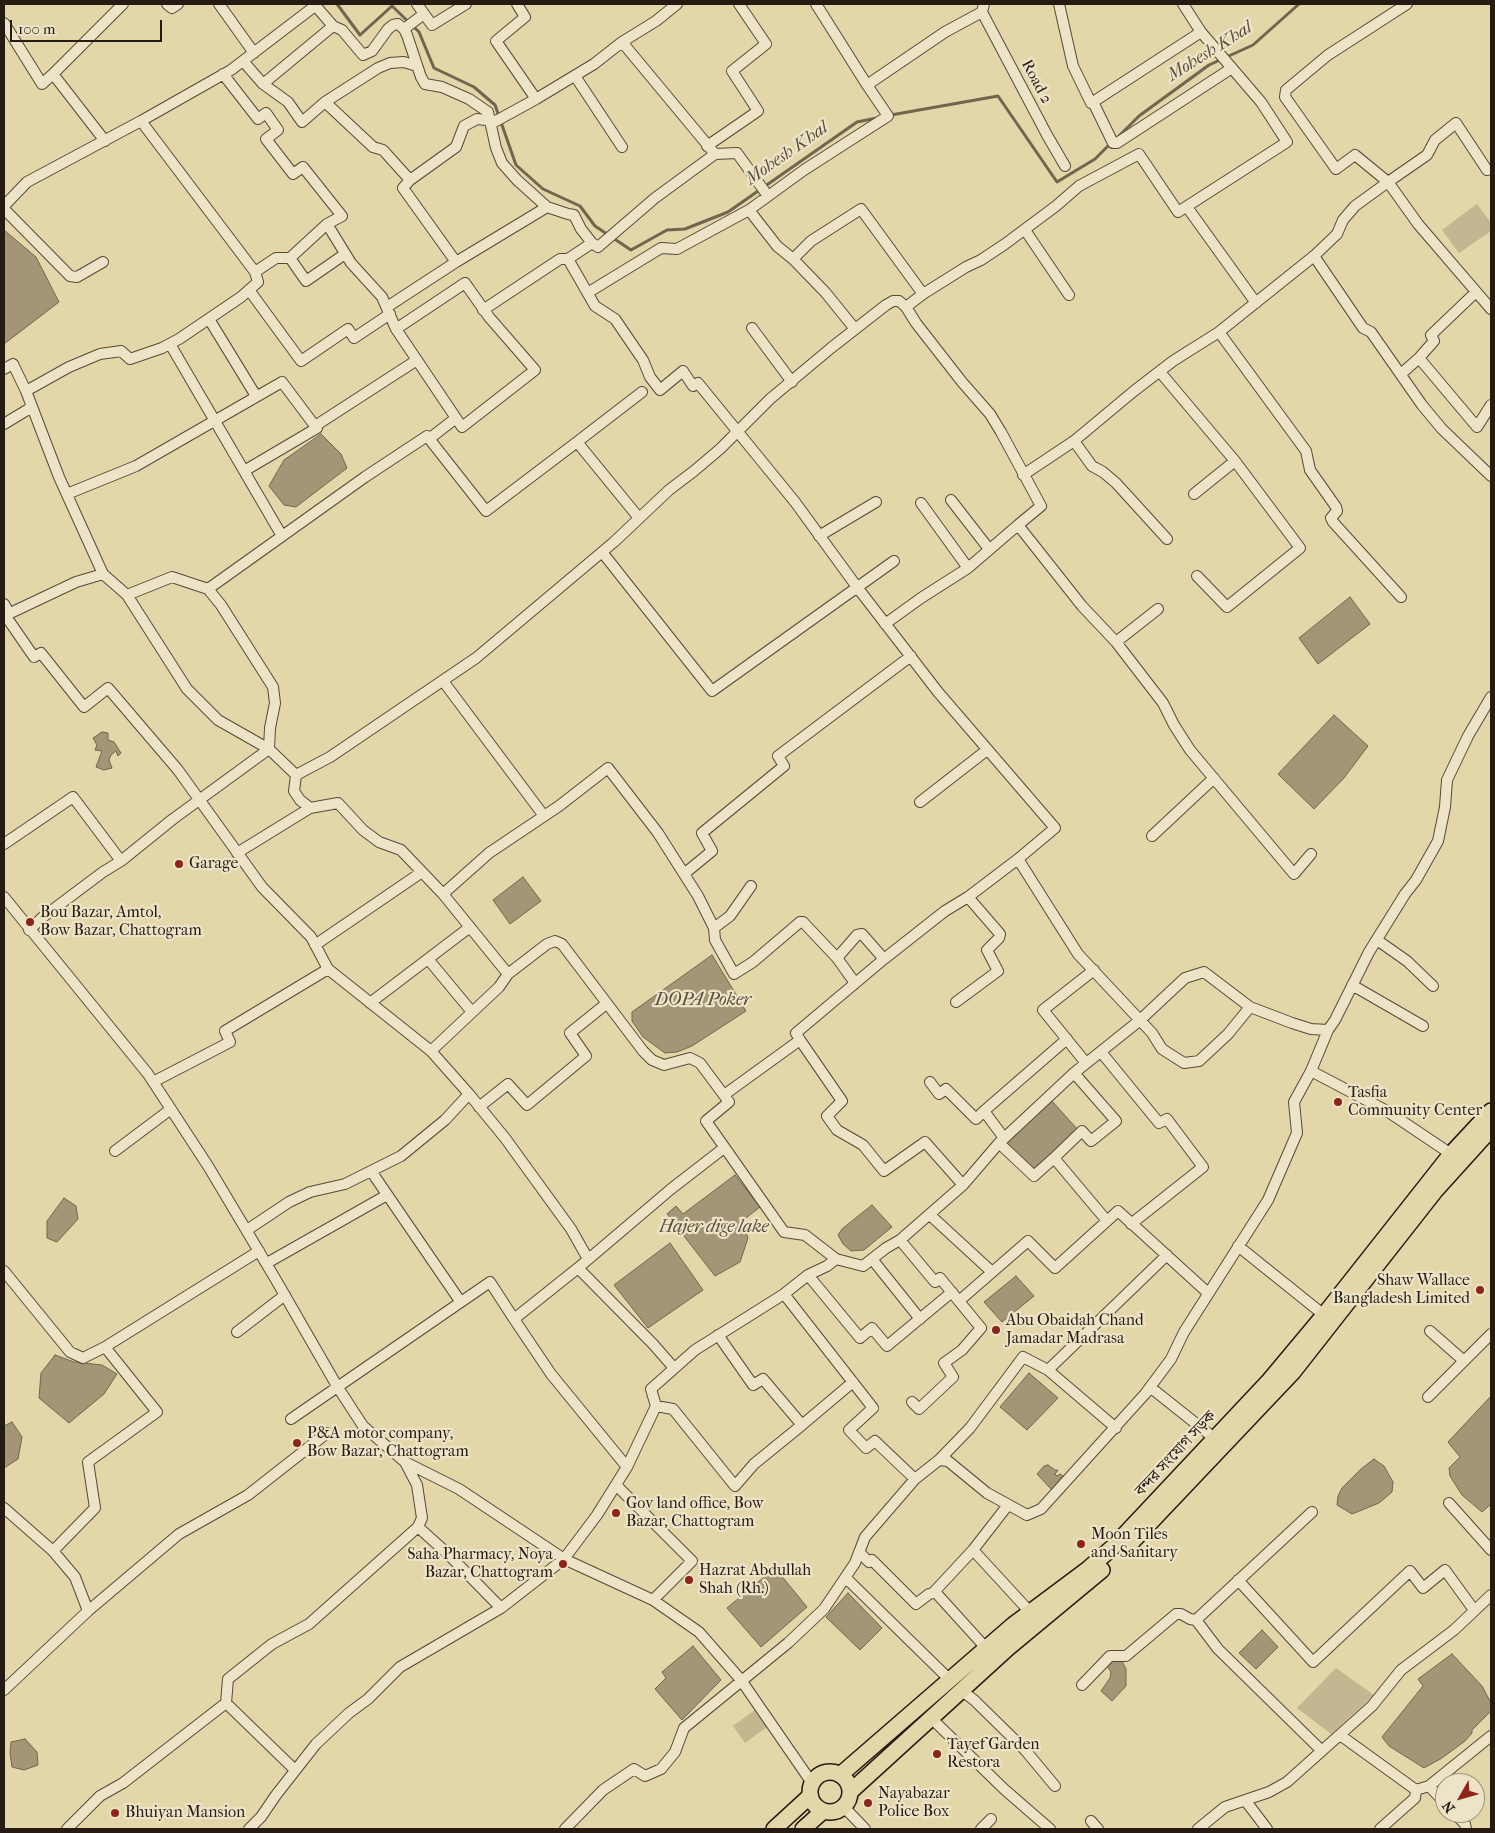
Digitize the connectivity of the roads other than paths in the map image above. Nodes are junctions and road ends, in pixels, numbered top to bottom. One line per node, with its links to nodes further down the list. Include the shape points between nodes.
1 (123, 4): 26 (street)
2 (168, 4): 3 (street, via 172,8)
3 (178, 4)
4 (219, 4): 22 (street)
5 (417, 4): 16 (street)
6 (466, 4): 16 (street, via 432,25)
7 (517, 4): 31 (street, via 525,17 496,40)
8 (677, 4): 21 (street)
9 (739, 4): 37 (street, via 766,44 732,71 758,111)
10 (816, 4): 30 (street)
11 (1059, 4): 33 (street, via 1073,66)
12 (1183, 4): 20 (street)
13 (1407, 4): 43 (street, via 1328,55 1284,94 1336,169 1355,155)
14 (314, 5): 18 (street); 22 (street)
15 (983, 8): 30 (street); 40 (street, Road 2)
16 (424, 14): 19 (street)
17 (4, 23): 26 (street, via 42,84)
18 (333, 26): 19 (street, via 342,30 363,55 372,51 393,25 398,24); 29 (street)
19 (404, 29): 24 (street)
20 (1201, 32): 25 (street); 33 (street)
21 (622, 42): 28 (street); 37 (street)
22 (254, 53): 23 (street)
23 (243, 61): 27 (street); 29 (street)
24 (418, 66): 32 (street, via 390,63); 35 (street, via 425,84 442,87 469,99 488,112)
25 (1232, 68): 33 (street, via 1117,143 1113,143); 46 (street, via 1261,102 1287,142)
26 (53, 74): 36 (street)
27 (223, 74): 34 (street); 49 (street, via 258,118 266,113 278,130 266,139 293,174 303,167 342,216)
28 (575, 76): 31 (street); 38 (street)
29 (263, 84): 32 (street, via 288,102 302,122)
30 (867, 85): 44 (street, via 888,116)
31 (536, 99): 35 (street)
32 (325, 102): 42 (street, via 373,147 383,150)
33 (1093, 102)
34 (142, 121): 36 (street); 59 (street)
35 (492, 121): 42 (street, via 477,119 464,126 456,147); 45 (street, via 502,163)
36 (105, 141): 47 (street, via 26,182)
37 (707, 146): 39 (street)
38 (622, 147)
39 (714, 154): 44 (street, via 737,153); 51 (street, via 655,198 598,247)
40 (1065, 166)
41 (1487, 170): 43 (street, via 1456,123 1436,140 1427,155)
42 (410, 180): 58 (street, via 403,188)
43 (1388, 182): 53 (street, via 1355,206 1343,220 1337,234); 62 (street, via 1418,224)
44 (768, 196): 48 (street)
45 (547, 207): 51 (street, via 574,215); 58 (street)
46 (1187, 207): 50 (street, via 1178,212 1139,154 1079,186); 65 (street)
47 (4, 208): 57 (street, via 70,276 77,277)
48 (749, 210): 55 (street, via 777,246); 61 (street, via 677,249 661,248)
49 (328, 224): 52 (street); 54 (street)
50 (1025, 230): 63 (street); 64 (street)
51 (592, 243): 56 (street)
52 (345, 254): 54 (street, via 306,280); 68 (street, via 382,297)
53 (1314, 256): 65 (street); 80 (street, via 1363,328 1370,332)
54 (290, 258): 59 (street, via 276,258)
55 (793, 258): 63 (street, via 811,240 860,209); 73 (street)
56 (568, 259): 61 (street); 69 (street, via 560,259)
57 (103, 262)
58 (456, 262): 68 (street)
59 (255, 272): 60 (street, via 258,282)
60 (249, 290): 68 (street, via 301,361 348,330 354,338); 70 (street)
61 (589, 292): 91 (street, via 595,306 615,319 660,390 683,371 693,386 698,383)
62 (1476, 292): 67 (street); 76 (street, via 1431,335 1434,341)
63 (923, 294): 66 (street)
64 (1069, 295)
65 (1256, 302): 74 (street)
66 (906, 307): 73 (street, via 899,301 893,302); 97 (street, via 990,414)
67 (1491, 309)
68 (388, 310): 72 (street)
69 (483, 310): 72 (street, via 465,283); 87 (street, via 534,370 462,427)
70 (209, 318): 75 (street); 84 (street)
71 (752, 328): 81 (street)
72 (396, 329): 77 (street)
73 (855, 329): 81 (street)
74 (1219, 332): 79 (street); 118 (street, via 1304,447 1310,470 1336,507 1331,518 1333,522)
75 (170, 344): 82 (street, via 152,353 130,358 121,351 100,354); 88 (street)
76 (1419, 358): 80 (street); 85 (street, via 1477,427)
77 (417, 360): 87 (street); 90 (street)
78 (4, 369): 82 (street, via 13,364)
79 (1160, 372): 94 (street); 95 (street)
80 (1401, 374): 98 (street, via 1442,429)
81 (792, 382): 91 (street)
82 (26, 391): 86 (street)
83 (642, 392): 93 (street)
84 (256, 396): 88 (street); 90 (street, via 282,382)
85 (1491, 406)
86 (32, 407): 89 (street); 99 (street)
87 (456, 418): 92 (street)
88 (215, 421): 96 (street); 99 (street, via 136,466)
89 (4, 424)
90 (315, 426): 96 (street, via 317,428)
91 (738, 430): 104 (street); 107 (street)
92 (429, 439): 93 (street, via 486,511); 106 (street, via 427,436)
93 (577, 442): 104 (street)
94 (1074, 442): 97 (street); 108 (street, via 1092,466 1116,483)
95 (1234, 461): 100 (street); 114 (street, via 1300,548 1227,607)
96 (244, 471): 106 (street)
97 (1023, 475): 105 (street, via 1040,506)
98 (1491, 476)
99 (67, 494): 113 (street)
100 (1194, 494)
101 (950, 500): 109 (street)
102 (876, 502): 107 (street)
103 (921, 503): 112 (street)
104 (639, 518): 110 (street)
105 (1018, 525): 109 (street); 122 (street, via 1082,606)
106 (282, 536): 116 (street)
107 (819, 536): 115 (street)
108 (1167, 539)
109 (989, 549): 112 (street)
110 (602, 552): 115 (street, via 712,691); 124 (street, via 499,640)
111 (894, 561): 115 (street)
112 (968, 568): 121 (street)
113 (103, 574): 117 (street); 120 (street)
114 (1198, 576)
115 (857, 587): 121 (street)
116 (208, 590): 117 (street, via 172,577); 126 (street, via 273,687 275,703)
117 (127, 595): 126 (street, via 187,689 218,720)
118 (1401, 596)
119 (1158, 609): 122 (street)
120 (6, 612): 130 (street, via 34,657 40,653 84,707 108,688 178,770)
121 (885, 624): 123 (street)
122 (1116, 642): 129 (street, via 1163,703 1190,750)
123 (911, 656): 127 (street); 141 (street, via 778,756 784,766 702,834 712,851)
124 (443, 681): 128 (street, via 330,757); 133 (street)
125 (1491, 697): 149 (street, via 1447,780 1438,841)
126 (269, 749): 128 (street); 130 (street)
127 (987, 750): 131 (street); 138 (street, via 1055,828)
128 (296, 774): 132 (street, via 294,791)
129 (1214, 778): 134 (street); 137 (street, via 1294,874)
130 (199, 801): 136 (street); 139 (street)
131 (920, 802)
132 (310, 808): 136 (street); 140 (street, via 338,803 363,830 379,842 401,850)
133 (544, 816): 141 (street, via 608,768 658,833); 143 (street, via 489,853)
134 (1152, 836)
135 (4, 844): 139 (street, via 73,797)
136 (237, 853): 150 (street, via 262,887)
137 (1311, 854)
138 (1018, 859): 145 (street); 155 (street, via 1078,954)
139 (121, 861): 148 (street)
140 (422, 872): 143 (street); 150 (street)
141 (684, 874): 147 (street)
142 (752, 886): 147 (street, via 730,916)
143 (443, 894): 146 (street)
144 (4, 897): 148 (street)
145 (968, 897): 153 (street); 160 (street, via 1000,934 987,950 998,971)
146 (470, 927): 151 (street); 156 (street)
147 (714, 928): 152 (street, via 715,940 734,974 800,922)
148 (29, 930): 175 (street)
149 (1377, 940): 158 (street); 159 (street, via 1407,961)
150 (315, 945): 154 (street)
151 (428, 958): 161 (street); 164 (street)
152 (837, 958): 153 (street, via 857,935 862,934); 157 (street)
153 (884, 959): 157 (street)
154 (328, 969): 161 (street); 175 (street, via 225,1031 230,1042)
155 (1094, 970): 165 (street); 168 (street, via 1043,1010)
156 (508, 974): 162 (street, via 555,941 562,944); 164 (street)
157 (855, 983): 169 (street, via 796,1033)
158 (1352, 986): 166 (street); 167 (street)
159 (1433, 986)
160 (956, 1002)
161 (370, 1003): 170 (street)
162 (606, 1004): 178 (street, via 652,1060 664,1065 690,1058 700,1063); 179 (street, via 570,1033 586,1056 527,1105 508,1084)
163 (1250, 1007): 165 (street, via 1204,972 1185,978); 165 (street, via 1228,1034 1199,1061 1184,1063 1162,1048); 167 (street, via 1311,1029)
164 (472, 1012): 170 (street)
165 (1139, 1021): 171 (street)
166 (1423, 1026)
167 (1328, 1030): 173 (street)
168 (1066, 1039): 172 (street); 181 (street)
169 (800, 1040): 178 (street); 190 (street, via 842,1101 827,1116 838,1130 863,1145 884,1171 925,1142)
170 (431, 1052): 177 (street)
171 (1101, 1052): 172 (street); 194 (street, via 1160,1123 1166,1118 1203,1167)
172 (1086, 1063): 174 (street)
173 (1311, 1071): 187 (street, via 1387,1111); 197 (street, via 1294,1102 1297,1133 1268,1200)
174 (1074, 1073): 184 (street); 188 (street, via 1116,1121 1091,1141 1082,1131)
175 (153, 1082): 180 (street)
176 (930, 1082): 181 (street, via 939,1094 946,1089 976,1119)
177 (469, 1094): 179 (street); 189 (street, via 445,1120 401,1156)
178 (724, 1095): 185 (street, via 729,1102 706,1121)
179 (479, 1107): 200 (street, via 571,1229)
180 (170, 1109): 186 (street); 195 (street)
181 (984, 1111): 184 (street)
182 (1491, 1111): 187 (highway, বন্দর সংযোগ সড়ক)
183 (1491, 1129): 266 (highway, বন্দর সংযোগ সড়ক, via 1435,1191 1268,1400 1120,1554)
184 (1001, 1140): 188 (street, via 1034,1176); 190 (street)
185 (724, 1148): 200 (street); 201 (street, via 784,1232 805,1235)
186 (115, 1151)
187 (1451, 1154): 214 (highway, বন্দর সংযোগ সড়ক)
188 (1054, 1158): 193 (street)
189 (371, 1171): 191 (street); 195 (street, via 345,1184 296,1198)
190 (963, 1185): 192 (street)
191 (387, 1194): 203 (street); 212 (street)
192 (930, 1214): 196 (street); 206 (street)
193 (1107, 1221): 194 (street, via 1118,1211); 206 (street, via 1055,1268 1028,1241)
194 (1131, 1224): 199 (street)
195 (247, 1230): 198 (street)
196 (900, 1240): 202 (street); 208 (street, via 935,1282 940,1278)
197 (1238, 1246): 209 (street); 214 (street)
198 (259, 1251): 203 (street); 221 (street)
199 (1168, 1255): 209 (street); 224 (street)
200 (588, 1259): 204 (street)
201 (836, 1259): 202 (street, via 863,1266); 207 (street)
202 (872, 1259): 216 (street)
203 (266, 1263): 211 (street)
204 (578, 1268): 215 (street); 223 (street)
205 (4, 1271): 221 (street, via 70,1352 83,1358)
206 (992, 1272): 213 (street)
207 (808, 1275): 210 (street); 216 (street, via 860,1338 872,1328 887,1346)
208 (952, 1292): 213 (street); 216 (street)
209 (1208, 1293): 227 (street, via 1171,1359)
210 (784, 1294): 220 (street); 225 (street)
211 (285, 1295): 218 (street); 226 (street)
212 (460, 1301): 215 (street, via 490,1282); 226 (street)
213 (959, 1301): 229 (street, via 981,1328 962,1350 944,1363 953,1377 919,1409)
214 (1324, 1315): 235 (highway, বন্দর সংযোগ সড়ক, via 1268,1382)
215 (514, 1319): 238 (street, via 551,1374)
216 (920, 1319)
217 (1430, 1331): 222 (street)
218 (236, 1332)
219 (1491, 1334): 222 (street)
220 (718, 1335): 223 (street); 232 (street, via 753,1385 763,1379)
221 (106, 1347): 248 (street, via 157,1412 88,1462 95,1508)
222 (1464, 1361): 228 (street)
223 (674, 1368): 230 (street, via 650,1389)
224 (1048, 1370): 233 (street); 236 (street, via 1024,1357 970,1428)
225 (853, 1382): 232 (street); 239 (street, via 873,1408 849,1430 866,1448 875,1442)
226 (336, 1386): 231 (street); 237 (street, via 363,1426)
227 (1150, 1387): 233 (street); 235 (street)
228 (1428, 1397)
229 (912, 1402)
230 (656, 1406): 232 (street, via 673,1409 735,1486 754,1464); 238 (street)
231 (291, 1419)
232 (802, 1425)
233 (1116, 1428): 242 (street, via 1041,1509 1027,1515)
234 (327, 1433): 258 (street, via 248,1495 179,1534)
235 (1214, 1438): 259 (highway, বন্দর সংযোগ সড়ক, via 1113,1547)
236 (939, 1460): 239 (street); 242 (street, via 948,1461 987,1494)
237 (406, 1462): 245 (street, via 417,1485 422,1518); 250 (street, via 459,1489)
238 (627, 1467): 240 (street)
239 (915, 1479): 249 (street, via 865,1537)
240 (616, 1485): 250 (street); 255 (street, via 692,1561)
241 (1449, 1503): 247 (street)
242 (1008, 1505): 246 (street)
243 (4, 1508): 248 (street)
244 (1312, 1512): 252 (street)
245 (418, 1527): 256 (street); 267 (street, via 309,1624 272,1644 228,1679)
246 (973, 1550): 253 (street); 259 (street)
247 (1491, 1550)
248 (53, 1551): 258 (street, via 75,1577)
249 (859, 1552): 251 (street); 253 (street, via 869,1562 872,1560 916,1604)
250 (564, 1559): 255 (street); 256 (street)
251 (846, 1578): 262 (street); 263 (street, via 824,1609)
252 (1238, 1580): 257 (street, via 1313,1662 1410,1571 1423,1588 1445,1570); 260 (street)
253 (933, 1593): 261 (street, via 938,1594)
254 (1491, 1595): 257 (street)
255 (653, 1600): 263 (street, via 699,1632)
256 (501, 1608): 272 (street, via 400,1667 327,1734)
257 (1474, 1610): 269 (street, via 1454,1630 1401,1670 1372,1706)
258 (88, 1611): 265 (street)
259 (1030, 1612): 261 (highway, বন্দর সংযোগ সড়ক)
260 (1196, 1620): 264 (street, via 1176,1614 1126,1656 1110,1656); 271 (street, via 1218,1649)
261 (986, 1648): 262 (highway, বন্দর সংযোগ সড়ক)
262 (949, 1679): 273 (highway, বন্দর সংযোগ সড়ক)
263 (741, 1680): 276 (street); 286 (street, via 684,1728 675,1752 661,1769 645,1776 634,1769 603,1790)
264 (1082, 1685)
265 (4, 1690)
266 (961, 1690): 268 (highway, বন্দর সংযোগ সড়ক); 274 (street, via 1024,1750)
267 (226, 1703): 272 (street); 284 (street, via 123,1783 100,1796)
268 (931, 1718): 278 (highway, বন্দর সংযোগ সড়ক); 291 (street)
269 (1340, 1735): 271 (street); 277 (street)
270 (1491, 1736): 275 (street)
271 (1322, 1750): 280 (street, via 1287,1782)
272 (295, 1770): 285 (street)
273 (840, 1775): 276 (highway, via 828,1772 816,1778); 278 (highway, via 849,1785)
274 (1055, 1786)
275 (1430, 1786): 277 (street); 279 (street)
276 (811, 1789): 282 (highway, via 812,1802); 287 (highway)
277 (1416, 1790): 294 (street, via 1415,1798)
278 (850, 1792): 281 (highway)
279 (1435, 1792)
280 (1245, 1800): 292 (street, via 1225,1808); 293 (street)
281 (844, 1807): 282 (highway); 289 (street)
282 (822, 1812): 288 (highway)
283 (991, 1819): 290 (street)
284 (67, 1829)
285 (249, 1829)
286 (565, 1829)
287 (774, 1829)
288 (803, 1829)
289 (865, 1829)
290 (981, 1829)
291 (1050, 1829)
292 (1198, 1829)
293 (1268, 1829)
294 (1380, 1829)

